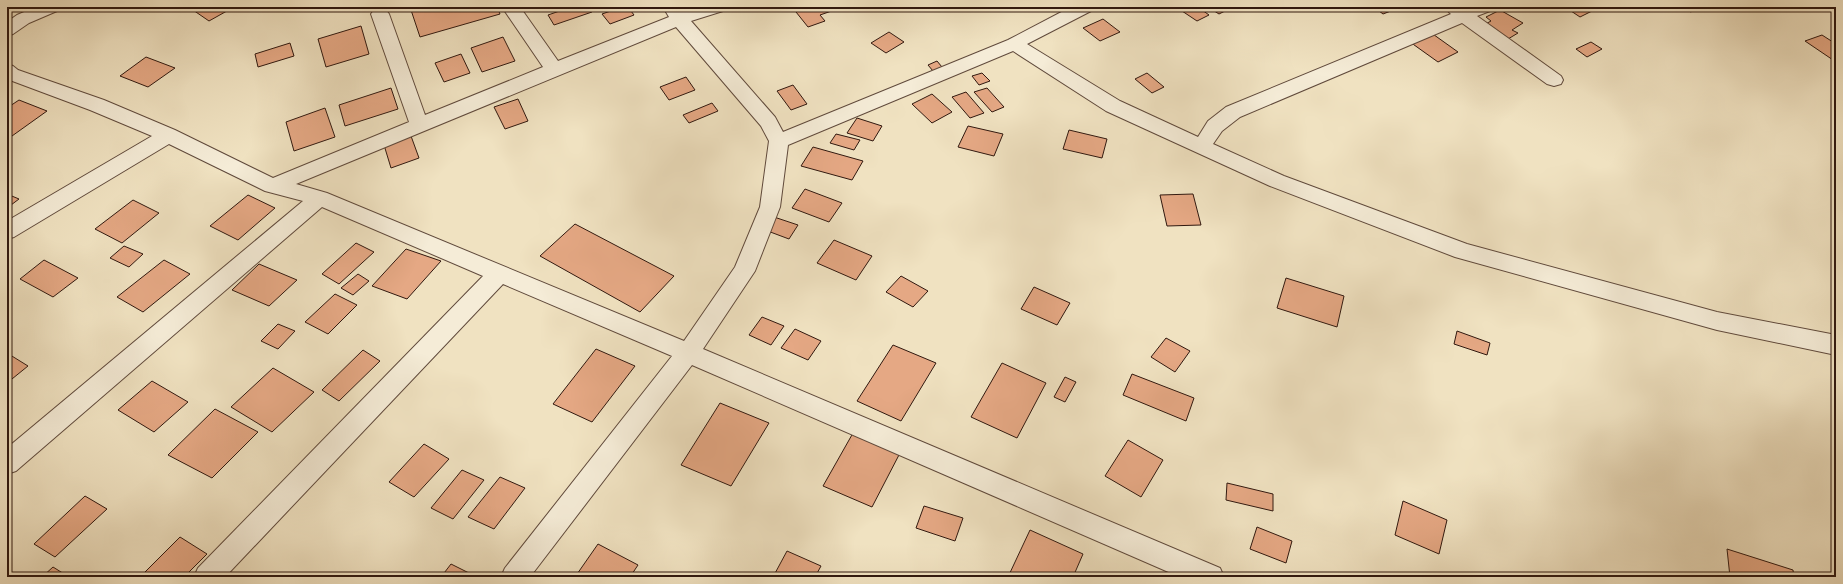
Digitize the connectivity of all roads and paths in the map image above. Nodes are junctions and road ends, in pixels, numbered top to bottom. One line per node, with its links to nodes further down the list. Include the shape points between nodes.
1 (51, 7): 9 (street)
2 (511, 7): 11 (street)
3 (717, 7): 7 (street)
4 (1085, 7): 10 (street)
5 (1484, 7): 6 (street)
6 (1458, 11): 13 (street); 17 (street, via 1233,112 1216,126)
7 (675, 13): 11 (street); 16 (street, via 768,122)
8 (380, 14): 14 (street)
9 (7, 30)
10 (1014, 44): 16 (street); 17 (street, via 1114,106)
11 (554, 69): 14 (street)
12 (9, 74): 15 (street, via 97,105)
13 (1554, 80)
14 (419, 124): 18 (street)
15 (168, 135): 18 (street); 20 (street)
16 (779, 141): 23 (street, via 770,207 744,271)
17 (1202, 146): 22 (street, via 1277,180 1462,251 1717,321)
18 (272, 186): 19 (street)
19 (320, 198): 21 (street); 24 (street)
20 (7, 231)
21 (500, 273): 23 (street); 25 (street)
22 (1836, 345)
23 (688, 352): 26 (street); 27 (street)
24 (7, 463)
25 (207, 577)
26 (514, 577)
27 (1211, 577)

